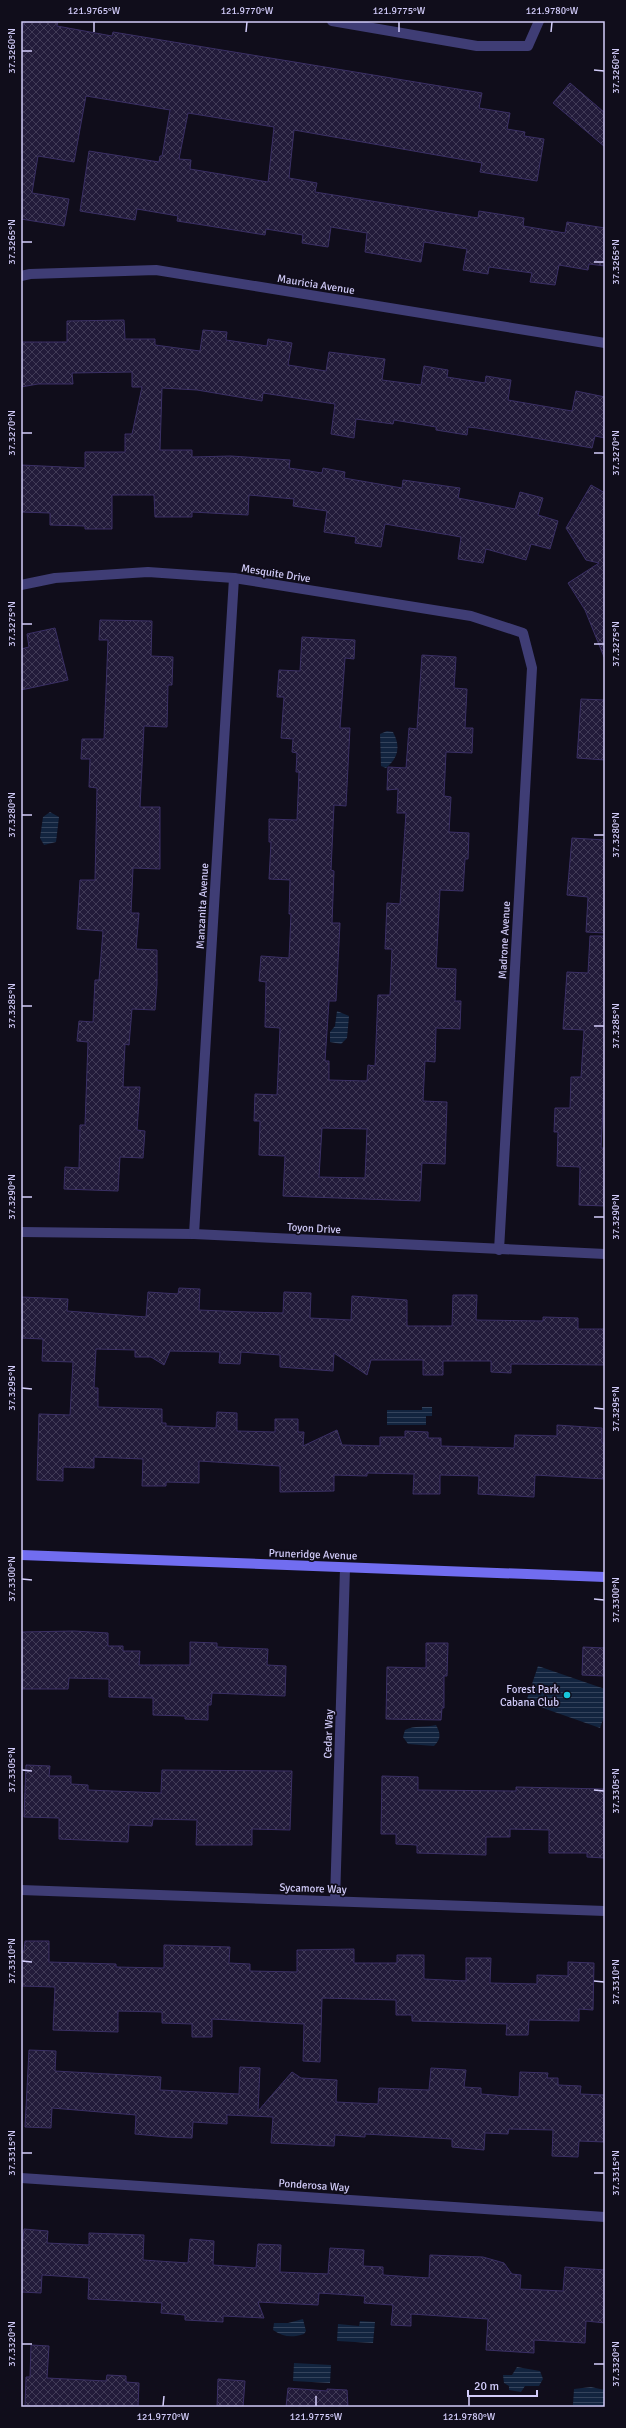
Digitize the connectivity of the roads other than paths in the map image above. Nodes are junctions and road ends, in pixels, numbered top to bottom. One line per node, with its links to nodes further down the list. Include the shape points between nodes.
1 (332, 21): 2 (street, via 477,46 528,46)
2 (539, 21)
3 (21, 276): 4 (street, Mauricia Avenue, via 156,270)
4 (605, 344)
5 (234, 578): 6 (street, Mesquite Drive, via 148,572 55,578); 7 (street, Mesquite Drive, via 471,616); 9 (street, Manzanita Avenue)
6 (21, 585)
7 (523, 633): 10 (street, Madrone Avenue, via 532,668)
8 (21, 1232): 9 (street, Toyon Drive)
9 (194, 1234): 10 (street, Toyon Drive)
10 (498, 1250): 11 (street, Toyon Drive)
11 (605, 1254)
12 (21, 1555): 13 (main road, Pruneridge Avenue)
13 (345, 1568): 14 (main road, Pruneridge Avenue); 16 (street, Cedar Way)
14 (605, 1577)
15 (21, 1890): 16 (street, Sycamore Way)
16 (335, 1900): 17 (street, Sycamore Way)
17 (605, 1911)
18 (21, 2178): 19 (street, Ponderosa Way)
19 (605, 2217)

